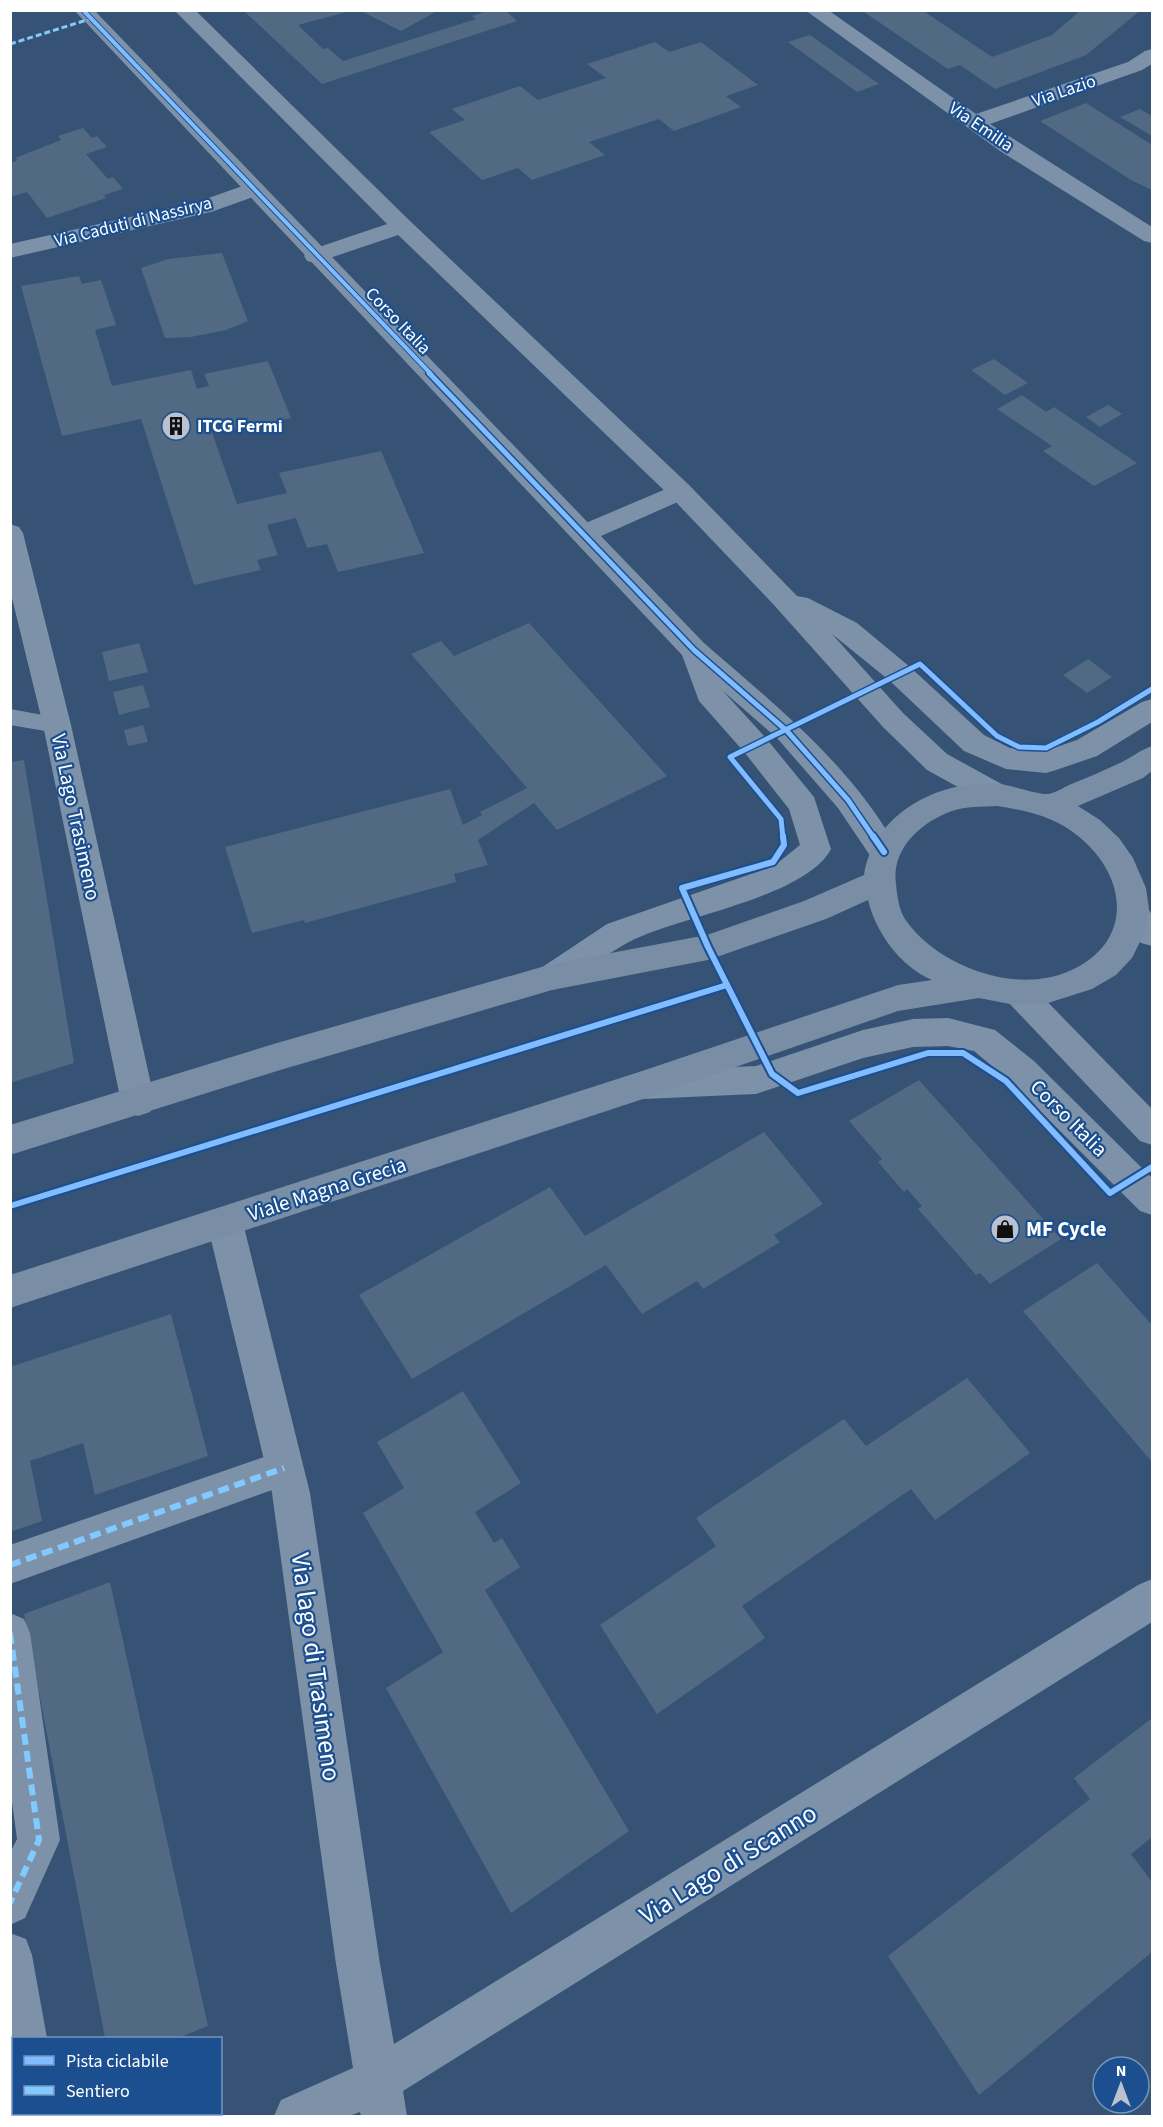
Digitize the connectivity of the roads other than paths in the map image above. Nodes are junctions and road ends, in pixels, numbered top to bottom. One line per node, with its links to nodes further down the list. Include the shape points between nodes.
1 (83, 10): 6 (street, Corso Italia)
2 (183, 10): 7 (street)
3 (814, 10): 5 (street, Via Emilia)
4 (1152, 55): 5 (street, Via Lazio, via 1135,66)
5 (974, 122): 8 (street, Via Emilia)
6 (254, 189): 9 (street, Via Caduti di Nassirya, via 203,207); 10 (street, Corso Italia)
7 (402, 226): 10 (street); 11 (street)
8 (1152, 236)
9 (10, 251)
10 (315, 256): 13 (street, Corso Italia)
11 (680, 491): 13 (street); 14 (street)
12 (10, 532): 18 (street, Via Lago Trasimeno)
13 (583, 534): 15 (street, Corso Italia)
14 (783, 597): 16 (street, via 847,630 974,743 1006,758 1046,762 1087,748); 20 (street, via 853,679 937,762)
15 (694, 650): 22 (street, Corso Italia, via 787,731 848,800); 24 (street, Corso Italia, via 709,694 803,805 816,849 785,874 618,933)
16 (1152, 709)
17 (10, 717): 18 (lane)
18 (57, 725): 29 (street, Via Lago Trasimeno)
19 (1152, 757): 21 (main road, via 1133,770)
20 (997, 795): 21 (main road); 22 (main road, via 960,798 927,809 901,827)
21 (1050, 806): 23 (main road, via 1089,827 1118,856)
22 (882, 867): 24 (main road, via 815,910 708,947); 25 (main road, via 891,924 926,962)
23 (1143, 904): 26 (main road, via 1124,946 1100,971 1063,988)
24 (552, 977): 29 (main road)
25 (976, 986): 26 (main road); 28 (main road, Viale Magna Grecia, via 898,998)
26 (1019, 993): 30 (street)
27 (983, 1040): 28 (street, Viale Magna Grecia, via 948,1032 914,1033 863,1044 756,1080); 32 (street, Corso Italia, via 1022,1071)
28 (644, 1085): 33 (main road, Viale Magna Grecia)
29 (138, 1102): 31 (main road)
30 (1152, 1131)
31 (10, 1140)
32 (1152, 1200)
33 (225, 1223): 34 (main road, Viale Magna Grecia); 35 (street, Via lago di Trasimeno)
34 (10, 1292)
35 (284, 1468): 36 (street); 42 (street, Via lago di Trasimeno, via 291,1493 358,1964)
36 (10, 1565)
37 (1152, 1599): 42 (street, Via Lago di Scanno)
38 (10, 1633): 39 (street, via 39,1840)
39 (10, 1903)
40 (10, 1955): 41 (street)
41 (24, 2037)
42 (382, 2098): 43 (street, Via Lago di Scanno)
43 (297, 2116)

